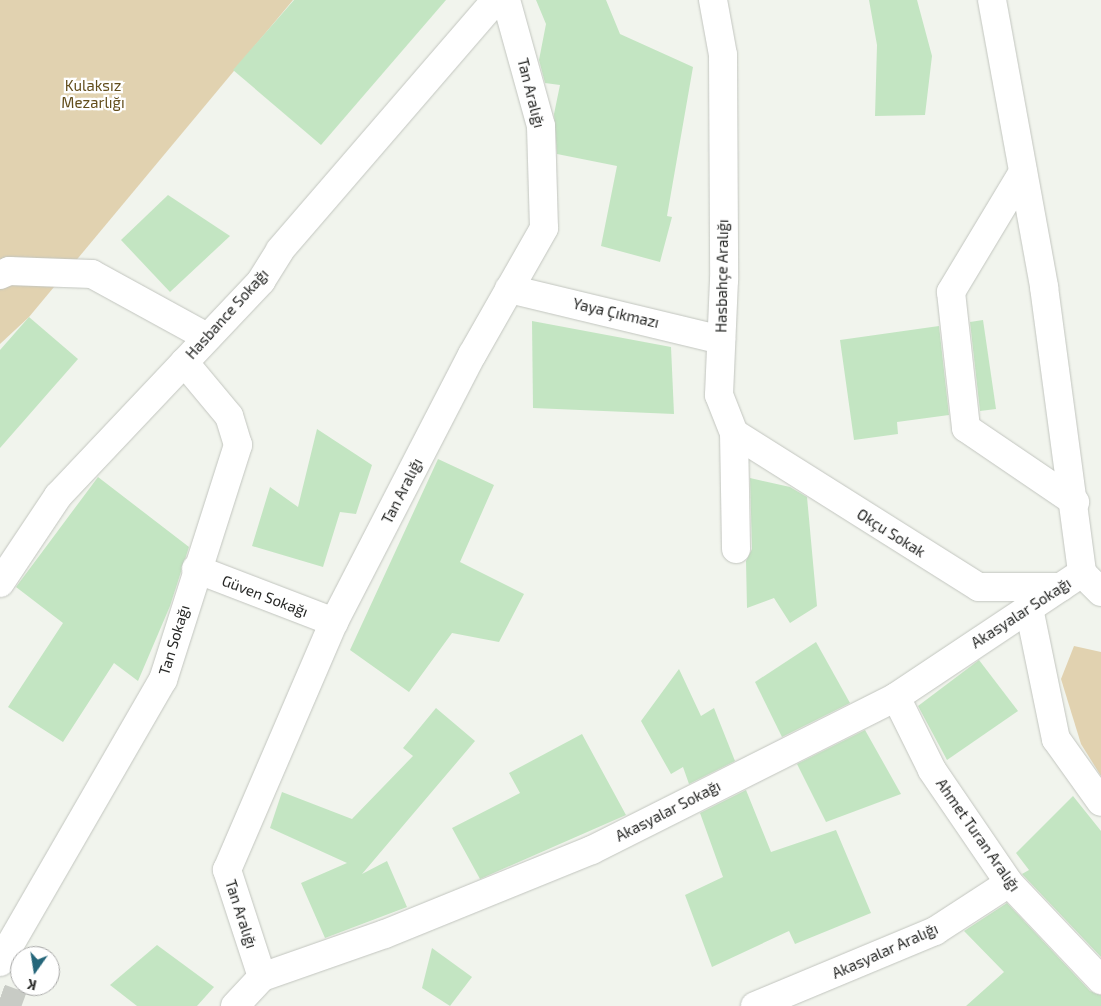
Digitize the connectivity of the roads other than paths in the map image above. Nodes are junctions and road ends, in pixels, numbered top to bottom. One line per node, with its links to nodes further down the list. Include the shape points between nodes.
1 (496, 0): 8 (street, Hasbance Sokağı, via 280,250 261,281)
2 (506, 0): 7 (street, Tan Aralığı, via 541,126 544,228)
3 (713, 0): 9 (street, Hasbahçe Aralığı, via 724,55)
4 (992, 0): 5 (street)
5 (1023, 172): 12 (street); 12 (street, via 951,292 966,428)
6 (0, 275): 8 (street, via 9,271 92,274)
7 (509, 289): 9 (street, Yaya Çıkmazı); 19 (street, Tan Aralığı)
8 (207, 337): 10 (street, Hasbance Sokağı)
9 (721, 340): 11 (street, Hasbahçe Aralığı, via 719,395)
10 (184, 362): 14 (street, Tan Sokağı, via 229,416 238,445); 16 (street, Hasbance Sokağı, via 58,496)
11 (734, 433): 13 (street, Hasbahçe Aralığı); 15 (street, Okçu Sokak, via 979,587)
12 (1074, 502): 15 (street)
13 (736, 549)
14 (196, 569): 19 (street, Güven Sokağı); 23 (street, Tan Sokağı, via 163,680)
15 (1072, 580): 17 (street); 18 (street, Akasyalar Sokağı)
16 (0, 583)
17 (1101, 592)
18 (1030, 608): 20 (street, Akasyalar Sokağı); 21 (street, via 1056,739)
19 (334, 622): 24 (street, Tan Aralığı, via 227,870)
20 (896, 697): 22 (street, Ahmet Turan Aralığı, via 932,770); 24 (street, Akasyalar Sokağı, via 592,850 386,934)
21 (1101, 802)
22 (1009, 883): 25 (street, Ahmet Turan Aralığı); 27 (street, Akasyalar Aralığı, via 935,931)
23 (0, 962)
24 (262, 977): 26 (street, Akasyalar Sokağı)
25 (1101, 980)
26 (235, 1006)
27 (754, 1006)

